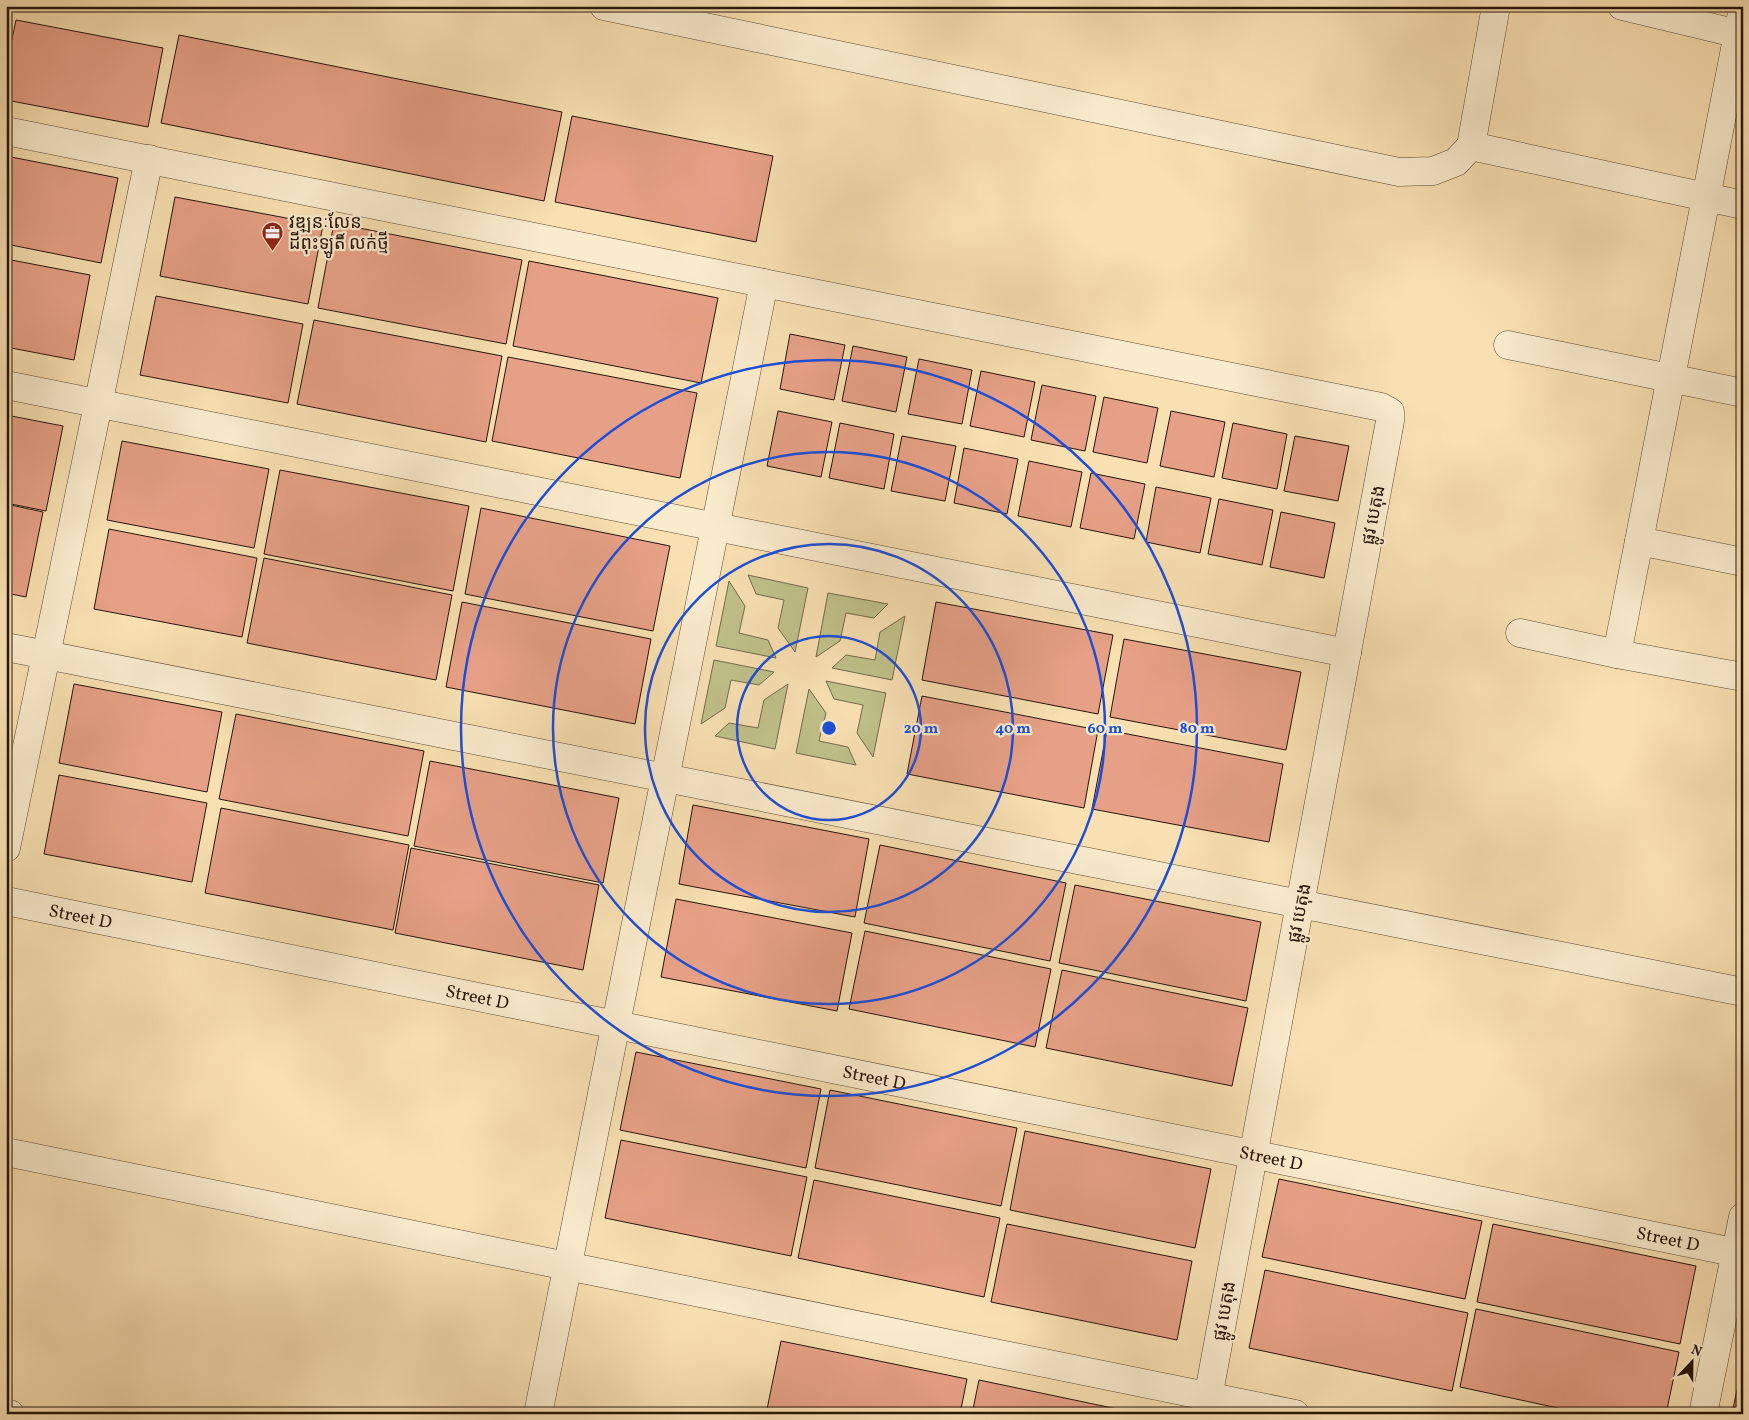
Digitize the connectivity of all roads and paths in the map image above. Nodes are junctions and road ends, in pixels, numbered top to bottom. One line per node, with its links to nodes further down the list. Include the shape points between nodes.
1 (604, 6): 6 (street, via 1398,172 1433,171 1456,162)
2 (1496, 6): 6 (street)
3 (1622, 6): 4 (street)
4 (1741, 25): 8 (street)
5 (6, 131): 7 (street)
6 (1471, 146): 8 (street)
7 (149, 160): 10 (street); 15 (street)
8 (1706, 198): 9 (street); 12 (street)
9 (1743, 205)
10 (764, 283): 16 (street); 21 (street, ផ្លូវ បេតុង, via 1381,407 1390,412)
11 (1508, 345): 12 (street)
12 (1671, 378): 14 (street); 17 (street)
13 (6, 385): 15 (street)
14 (1743, 393)
15 (99, 404): 16 (street); 23 (street)
16 (715, 527): 21 (street); 25 (street)
17 (1639, 540): 18 (street); 22 (street)
18 (1743, 562)
19 (1520, 633): 22 (street)
20 (6, 647): 23 (street)
21 (1347, 653): 28 (street, ផ្លូវ បេតុង)
22 (1617, 654): 24 (street)
23 (46, 655): 25 (street); 26 (street)
24 (1743, 677)
25 (665, 778): 28 (street); 30 (street)
26 (6, 848)
27 (6, 901): 30 (street, Street D)
28 (1300, 905): 29 (street); 32 (street, ផ្លូវ បេតុង)
29 (1743, 992)
30 (616, 1025): 32 (street, Street D); 35 (street)
31 (6, 1152): 35 (street)
32 (1253, 1154): 34 (street, Street D); 36 (street, ផ្លូវ បេតុង)
33 (1743, 1217): 34 (street)
34 (1739, 1253): 39 (street)
35 (568, 1266): 36 (street); 37 (street)
36 (1207, 1405): 38 (street)
37 (538, 1414)
38 (1295, 1414)
39 (1703, 1414)

